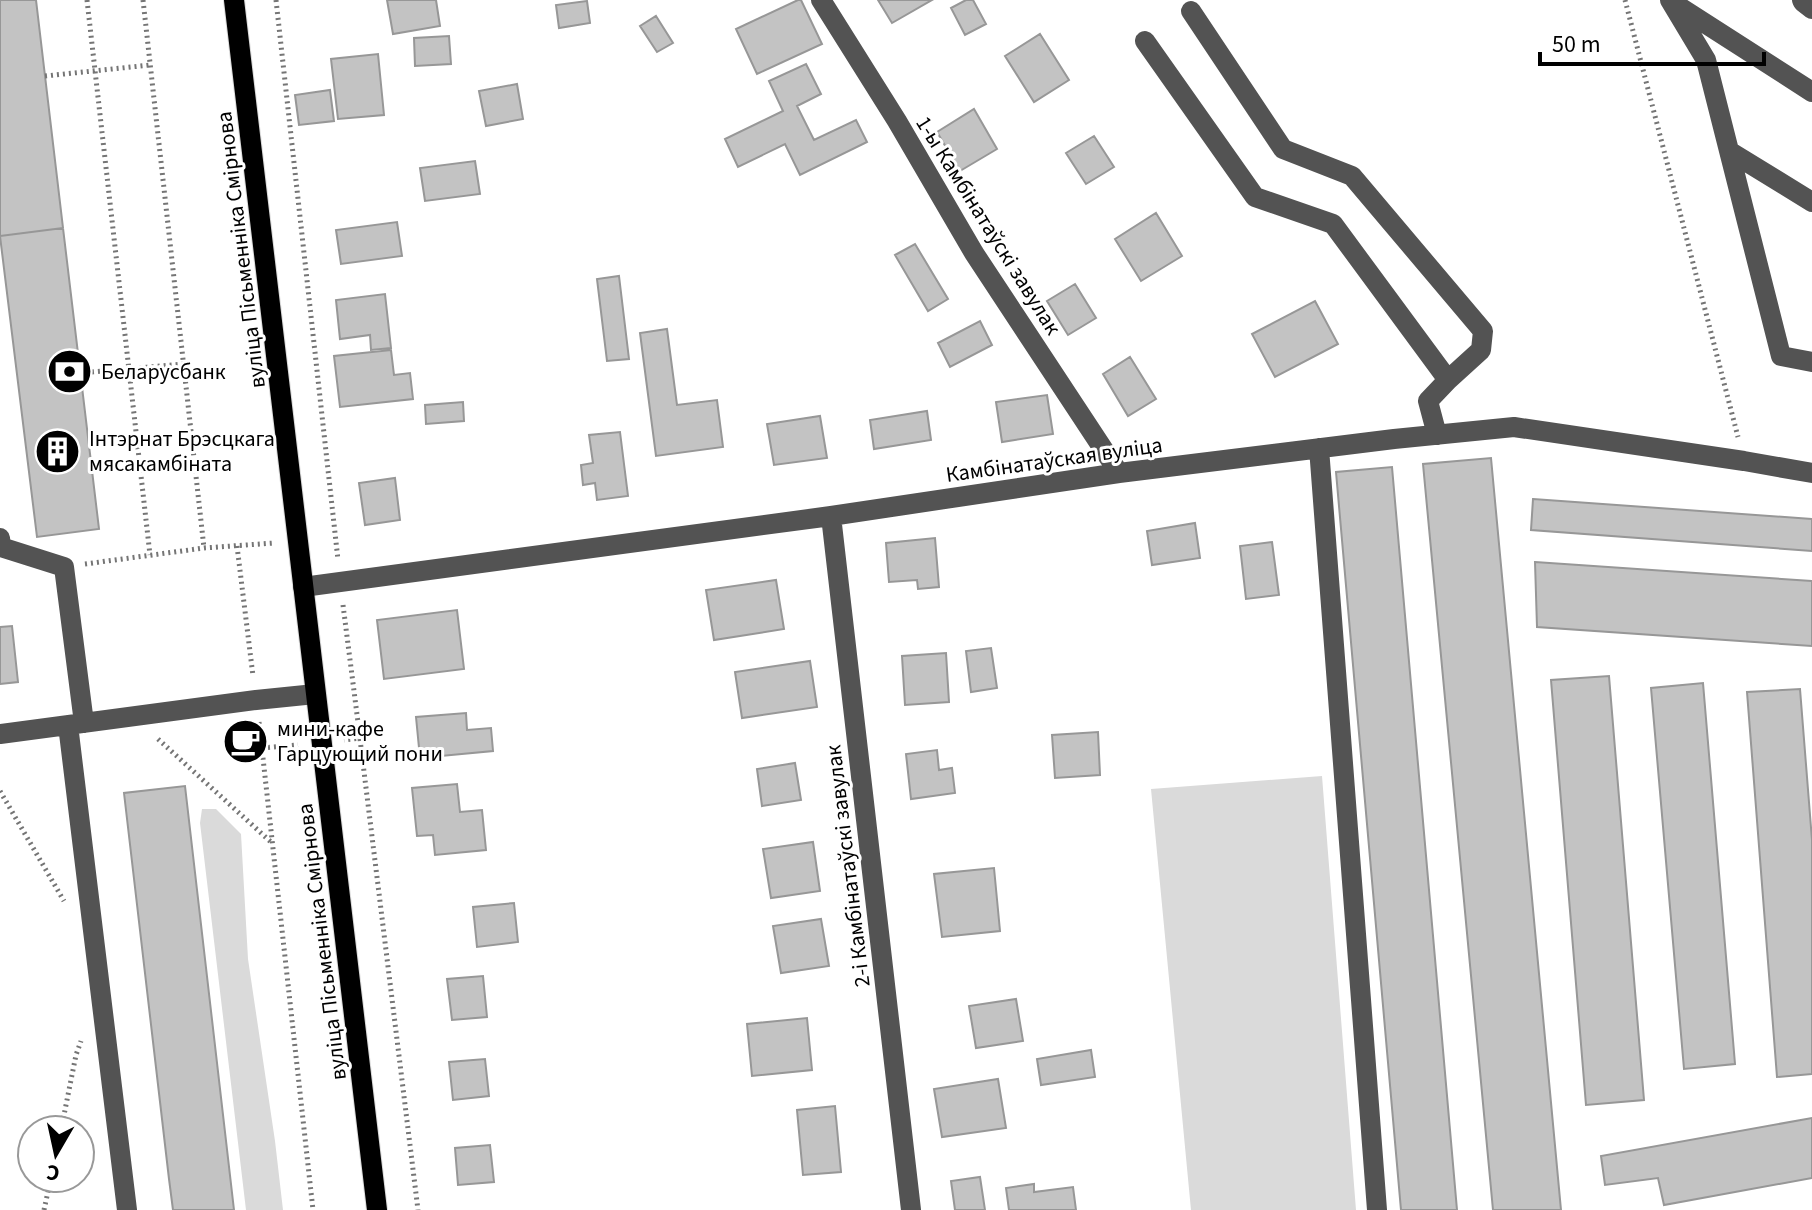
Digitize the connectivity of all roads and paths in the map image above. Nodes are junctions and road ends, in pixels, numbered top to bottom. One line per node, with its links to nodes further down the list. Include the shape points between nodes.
1 (87, 0): 13 (path)
2 (143, 0): 12 (path)
3 (234, 0): 31 (main road, вуліца Пісьменніка Смірнова)
4 (276, 0): 29 (path)
5 (821, 0): 26 (street, 1-ы Камбінатаўскі завулак, via 974,253)
6 (1625, 0): 24 (path)
7 (1802, 0): 9 (street)
8 (1671, 1): 15 (street); 16 (street, via 1706,60)
9 (1812, 9)
10 (1191, 11): 22 (street, via 1283,149 1352,176 1483,331 1481,350)
11 (1145, 41): 22 (street, via 1255,197 1333,224)
12 (150, 65): 13 (path); 19 (path)
13 (95, 70): 14 (path); 20 (path)
14 (45, 76)
15 (1812, 92)
16 (1729, 151): 17 (street); 18 (street, via 1781,356)
17 (1812, 202)
18 (1812, 362)
19 (184, 364): 20 (path); 33 (path)
20 (129, 368): 21 (path); 34 (path)
21 (80, 373)
22 (1448, 380): 23 (street, via 1428,401)
23 (1437, 435): 25 (street, Камбінатаўская вуліца); 27 (street, Камбінатаўская вуліца, via 1514,427)
24 (1739, 442)
25 (1319, 448): 26 (street, Камбінатаўская вуліца); 56 (street)
26 (1119, 473): 28 (street, Камбінатаўская вуліца)
27 (1812, 473)
28 (831, 516): 36 (street, Камбінатаўская вуліца); 55 (street, 2-і Камбінатаўскі завулак)
29 (335, 537): 31 (path); 36 (path)
30 (0, 538): 35 (street, via 1,547)
31 (298, 541): 32 (path); 37 (main road, вуліца Пісьменніка Смірнова)
32 (237, 546): 33 (path); 39 (path)
33 (204, 548): 34 (path)
34 (150, 555): 35 (path)
35 (64, 567): 41 (street)
36 (340, 583): 37 (street, Камбінатаўская вуліца); 43 (path)
37 (303, 587): 38 (main road, вуліца Пісьменніка Смірнова)
38 (315, 694): 39 (street); 44 (main road, вуліца Пісьменніка Смірнова)
39 (256, 700): 40 (street); 45 (path)
40 (134, 717): 41 (street); 47 (path)
41 (76, 724): 42 (street); 48 (street)
42 (0, 734)
43 (360, 738): 44 (path); 54 (path)
44 (321, 743): 45 (path); 53 (main road, вуліца Пісьменніка Смірнова)
45 (262, 748): 47 (path)
46 (0, 791): 48 (path, via 63,899)
47 (272, 843): 52 (path)
48 (92, 925): 51 (street)
49 (86, 1028): 50 (path)
50 (64, 1114)
51 (127, 1210)
52 (313, 1210)
53 (377, 1210)
54 (418, 1210)
55 (911, 1210)
56 (1377, 1210)

